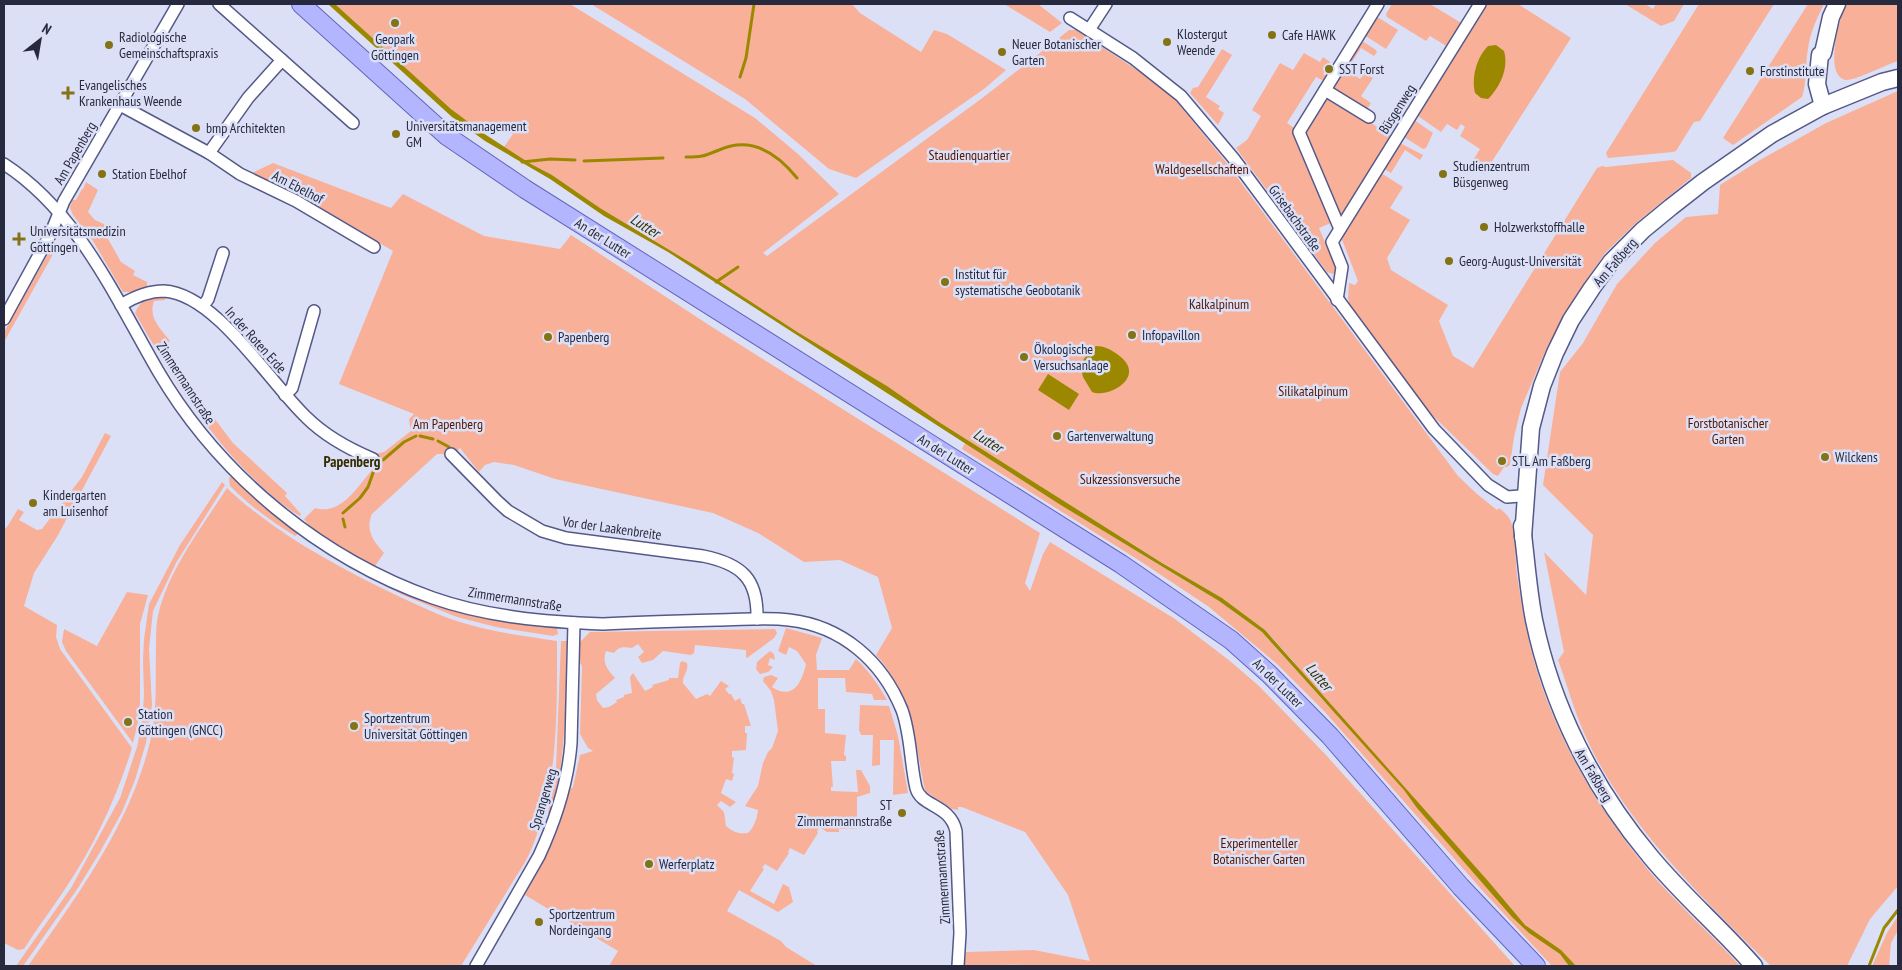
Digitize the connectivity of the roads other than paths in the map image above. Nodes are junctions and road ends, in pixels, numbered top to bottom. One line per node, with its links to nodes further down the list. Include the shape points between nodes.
1 (178, 4): 13 (street, Am Papenberg)
2 (219, 4): 10 (street)
3 (301, 4): 36 (main road, An der Lutter, via 447,136 525,189 1121,564 1231,640 1330,736 1461,887)
4 (1106, 4): 9 (street)
5 (1378, 4): 12 (street)
6 (1480, 4): 20 (street, Büsgenweg)
7 (1837, 4): 14 (street, via 1823,53 1822,84)
8 (1070, 18): 9 (street, Grisebachstraße)
9 (1089, 30): 23 (street, Grisebachstraße, via 1139,62 1181,96 1234,160)
10 (282, 60): 16 (street); 17 (street, via 248,98)
11 (1898, 78): 14 (street, Am Faßberg)
12 (1325, 90): 15 (street); 20 (street, via 1299,132)
13 (120, 105): 17 (street, Am Ebelhof); 19 (street, Am Papenberg)
14 (1827, 108): 31 (street, Am Faßberg, via 1760,144 1703,182 1611,262 1571,320 1542,386 1532,428)
15 (1369, 117)
16 (353, 123)
17 (209, 153): 21 (street, Am Ebelhof, via 240,174 296,201)
18 (4, 164): 19 (street, Zimmermannstraße)
19 (59, 213): 24 (street, Zimmermannstraße, via 92,256); 27 (street, Am Papenberg)
20 (1340, 229): 23 (street, Büsgenweg, via 1332,242 1342,267)
21 (374, 246)
22 (224, 253): 25 (street, In der Roten Erde)
23 (1337, 300): 31 (street, Grisebachstraße, via 1434,429 1467,464 1497,485)
24 (121, 305): 25 (street, In der Roten Erde, via 142,294 162,291 188,297); 33 (street, Zimmermannstraße, via 158,372 206,439 234,471 304,530 368,570 433,598 494,614)
25 (203, 306): 28 (street, In der Roten Erde, via 226,327)
26 (314, 311): 28 (street, In der Roten Erde, via 292,388)
27 (4, 319)
28 (285, 395): 30 (street, In der Roten Erde, via 314,426)
29 (451, 454): 32 (street, Vor der Laakenbreite, via 497,502 542,531 566,538 703,556 734,566 754,589)
30 (373, 459)
31 (1523, 497): 37 (street, Am Faßberg, via 1529,594 1553,688 1572,736 1604,793 1649,855)
32 (757, 620): 33 (street, Zimmermannstraße); 35 (street, Zimmermannstraße, via 796,621 838,635 869,658 887,680 906,725 918,794 946,813 956,831)
33 (574, 623): 34 (street, Sprangerweg, via 571,743 563,792 539,856)
34 (476, 966)
35 (958, 966)
36 (1536, 966)
37 (1754, 966)

